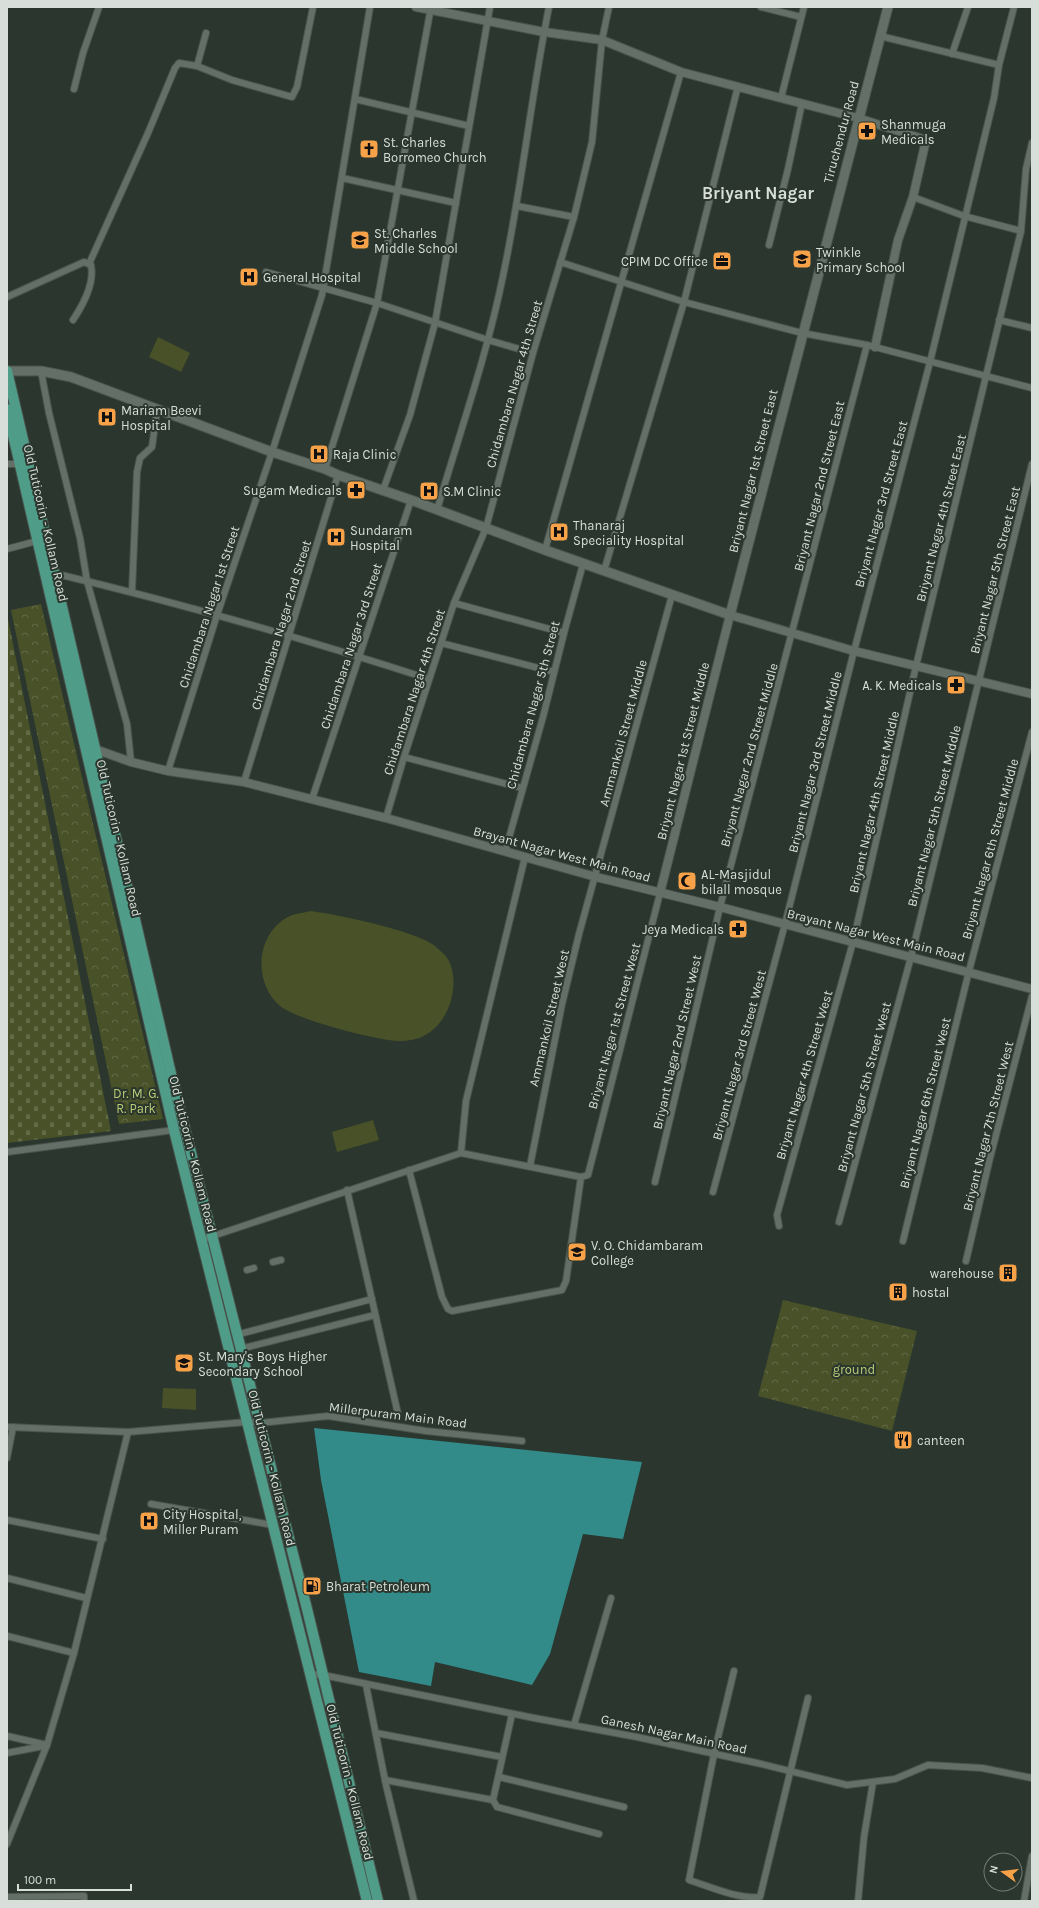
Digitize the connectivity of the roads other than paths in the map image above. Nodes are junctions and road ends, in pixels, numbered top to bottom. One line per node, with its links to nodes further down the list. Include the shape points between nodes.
1 (99, 7): 25 (street)
2 (313, 7): 21 (street, via 297,87 292,97 232,80)
3 (370, 7): 27 (street, Chidambara Nagar 1st Street)
4 (416, 7): 13 (street)
5 (490, 7): 15 (street)
6 (549, 7): 16 (street)
7 (609, 7): 19 (street, Chidambara Nagar 4th Street)
8 (761, 7): 14 (street)
9 (804, 7): 14 (street)
10 (888, 7): 18 (main road, Tiruchendur Road)
11 (968, 7): 20 (street)
12 (1014, 7): 22 (street, Briyant Nagar 3rd Street East)
13 (431, 9): 15 (street); 29 (street)
14 (801, 17): 26 (street)
15 (487, 21): 16 (street); 31 (street)
16 (544, 32): 19 (street); 39 (street)
17 (206, 33): 21 (street)
18 (880, 36): 20 (street); 30 (main road, Tiruchendur Road)
19 (602, 40): 23 (street); 41 (street, Chidambara Nagar 4th Street, via 592,142)
20 (952, 54): 22 (street)
21 (197, 66): 45 (street, via 179,63 175,68)
22 (1000, 66): 40 (street, Briyant Nagar 3rd Street East)
23 (681, 72): 24 (street); 47 (street)
24 (738, 86): 26 (street); 50 (street)
25 (74, 89)
26 (781, 98): 28 (street)
27 (354, 99): 29 (street); 33 (street, Chidambara Nagar 1st Street)
28 (802, 103): 30 (street); 43 (street)
29 (412, 114): 31 (street); 36 (street)
30 (858, 118): 37 (street, via 926,140); 56 (main road, Tiruchendur Road)
31 (469, 126): 38 (street)
32 (1032, 143): 34 (street, Briyant Nagar 4th Street East)
33 (342, 178): 36 (street); 48 (street, Chidambara Nagar 1st Street)
34 (1025, 185): 35 (street); 42 (street, Briyant Nagar 4th Street East)
35 (1032, 186)
36 (397, 191): 38 (street); 51 (street)
37 (913, 197): 40 (street); 58 (street, via 898,240)
38 (456, 203): 54 (street)
39 (517, 206): 41 (street); 57 (street)
40 (964, 216): 42 (street); 60 (street, Briyant Nagar 3rd Street East)
41 (574, 217): 44 (street, Chidambara Nagar 4th Street)
42 (1021, 231): 53 (street, Briyant Nagar 4th Street East)
43 (769, 245)
44 (560, 262): 47 (street); 59 (street, Chidambara Nagar 4th Street)
45 (89, 264): 49 (street, via 84,262); 52 (street, via 92,274 88,289 84,303)
46 (266, 272): 48 (street)
47 (621, 281): 50 (street); 79 (street)
48 (324, 288): 51 (street); 67 (street, Chidambara Nagar 1st Street)
49 (7, 297)
50 (684, 302): 56 (street); 82 (street)
51 (377, 303): 54 (street); 71 (street)
52 (73, 320)
53 (999, 320): 55 (street); 63 (street, Briyant Nagar 4th Street East)
54 (435, 323): 57 (street); 73 (street, via 410,416)
55 (1032, 328)
56 (802, 333): 58 (street); 89 (main road, Briyant Nagar 1st Street East)
57 (488, 340): 59 (street); 75 (street)
58 (871, 346): 60 (street); 91 (street, Briyant Nagar 2nd Street East)
59 (534, 353): 76 (street, Chidambara Nagar 4th Street)
60 (930, 362): 63 (street); 94 (street, Briyant Nagar 3rd Street East)
61 (7, 371): 62 (main road); 83 (main road)
62 (41, 371): 66 (main road, via 71,377); 84 (street, via 80,538)
63 (986, 376): 64 (street); 96 (street, Briyant Nagar 4th Street East)
64 (1032, 388)
65 (7, 409): 69 (main road, Old Tuticorin - Kollam Road)
66 (157, 410): 67 (main road); 85 (street, via 152,447 140,458 138,472)
67 (272, 452): 71 (main road); 88 (street, Chidambara Nagar 1st Street)
68 (7, 464): 69 (street)
69 (20, 464): 77 (main road, Old Tuticorin - Kollam Road)
70 (1032, 464): 99 (street, Briyant Nagar 5th Street East)
71 (325, 469): 72 (main road)
72 (338, 475): 73 (main road); 92 (street, Chidambara Nagar 2nd Street)
73 (383, 490): 74 (main road)
74 (411, 500): 75 (main road); 95 (street, Chidambara Nagar 3rd Street)
75 (437, 510): 76 (main road)
76 (486, 528): 79 (main road); 87 (street, Chidambara Nagar 4th Street)
77 (37, 541): 78 (street); 81 (main road, Old Tuticorin - Kollam Road)
78 (7, 549)
79 (545, 550): 80 (main road)
80 (583, 564): 82 (main road); 90 (street, Chidambara Nagar 5th Street)
81 (44, 570): 83 (street); 102 (main road, Old Tuticorin - Kollam Road)
82 (604, 571): 86 (main road)
83 (54, 573): 84 (street); 102 (main road)
84 (87, 581): 85 (street); 104 (street, via 127,724)
85 (132, 592): 88 (street)
86 (672, 595): 89 (main road); 112 (street, Ammankoil Street Middle)
87 (454, 603): 90 (street); 93 (street, Chidambara Nagar 4th Street)
88 (217, 615): 92 (street); 105 (street, Chidambara Nagar 1st Street)
89 (730, 615): 91 (street); 113 (street, Briyant Nagar 1st Street Middle)
90 (564, 633): 97 (street, Chidambara Nagar 5th Street)
91 (792, 633): 94 (street); 114 (street, Briyant Nagar 2nd Street Middle)
92 (290, 636): 95 (street); 106 (street, Chidambara Nagar 2nd Street)
93 (441, 643): 97 (street); 98 (street, Chidambara Nagar 4th Street)
94 (854, 651): 96 (street); 115 (street, Briyant Nagar 3rd Street Middle)
95 (358, 656): 98 (street); 108 (street, Chidambara Nagar 3rd Street)
96 (916, 666): 99 (street); 116 (street, Briyant Nagar 4th Street Middle)
97 (554, 672): 107 (street, Chidambara Nagar 5th Street)
98 (429, 679): 103 (street, Chidambara Nagar 4th Street)
99 (978, 681): 100 (street); 117 (street, Briyant Nagar 5th Street Middle)
100 (1032, 694)
101 (1032, 732): 118 (street, Briyant Nagar 6th Street Middle)
102 (90, 748): 104 (street, Brayant Nagar West Main Road); 121 (main road, Old Tuticorin - Kollam Road); 132 (main road)
103 (404, 757): 107 (street); 109 (street, Chidambara Nagar 4th Street)
104 (131, 762): 105 (street, Brayant Nagar West Main Road)
105 (168, 771): 106 (street, Brayant Nagar West Main Road)
106 (244, 782): 108 (street, Brayant Nagar West Main Road)
107 (522, 788): 110 (street, Chidambara Nagar 5th Street)
108 (312, 799): 109 (street, Brayant Nagar West Main Road)
109 (386, 818): 110 (street, Brayant Nagar West Main Road)
110 (505, 852): 111 (street, Brayant Nagar West Main Road)
111 (524, 857): 112 (street, Brayant Nagar West Main Road); 123 (street, via 466,1101)
112 (596, 876): 113 (street, Brayant Nagar West Main Road); 124 (street, Ammankoil Street West, via 562,1004)
113 (660, 892): 114 (street, Brayant Nagar West Main Road); 126 (street, Briyant Nagar 1st Street West, via 588,1175)
114 (720, 907): 115 (street, Brayant Nagar West Main Road); 127 (street, Briyant Nagar 2nd Street West)
115 (786, 924): 116 (street, Brayant Nagar West Main Road); 129 (street, Briyant Nagar 3rd Street West)
116 (853, 942): 117 (street, Brayant Nagar West Main Road); 131 (street, Briyant Nagar 4th Street West, via 777,1215)
117 (911, 957): 118 (street, Brayant Nagar West Main Road); 130 (street, Briyant Nagar 5th Street West)
118 (969, 971): 119 (street, Brayant Nagar West Main Road); 134 (street, Briyant Nagar 6th Street West)
119 (1032, 989)
120 (1032, 996): 136 (street, Briyant Nagar 7th Street West)
121 (174, 1130): 122 (street); 133 (main road, Old Tuticorin - Kollam Road)
122 (7, 1152)
123 (461, 1153): 124 (street); 125 (street)
124 (530, 1166): 126 (street)
125 (409, 1170): 126 (street, via 442,1298 452,1311 562,1290 566,1281); 128 (street)
126 (581, 1177)
127 (655, 1182)
128 (347, 1190): 132 (street); 140 (street)
129 (713, 1192)
130 (839, 1222)
131 (779, 1226)
132 (212, 1236): 133 (street); 142 (main road)
133 (201, 1240): 145 (main road, Old Tuticorin - Kollam Road)
134 (902, 1241)
135 (281, 1260): 137 (street)
136 (966, 1261)
137 (273, 1262)
138 (254, 1268): 139 (street)
139 (246, 1270)
140 (372, 1299): 141 (street); 142 (street)
141 (375, 1315): 143 (street); 144 (street)
142 (236, 1335): 143 (main road)
143 (240, 1349): 146 (main road)
144 (398, 1414)
145 (247, 1422): 146 (street, Millerpuram Main Road); 148 (street, Millerpuram Main Road); 153 (main road, Old Tuticorin - Kollam Road)
146 (260, 1423): 149 (street, Millerpuram Main Road, via 328,1416 426,1431); 162 (main road)
147 (10, 1427): 148 (street, Millerpuram Main Road); 150 (street)
148 (128, 1432): 154 (street)
149 (522, 1441)
150 (7, 1458)
151 (151, 1504): 153 (street)
152 (7, 1520): 154 (street)
153 (273, 1525): 161 (main road, Old Tuticorin - Kollam Road)
154 (103, 1539): 156 (street)
155 (7, 1578): 156 (street)
156 (86, 1598): 159 (street)
157 (611, 1598): 166 (street)
158 (7, 1636): 159 (street)
159 (74, 1653): 169 (street)
160 (734, 1672): 171 (street)
161 (310, 1674): 162 (street, Ganesh Nagar Main Road); 186 (main road, Old Tuticorin - Kollam Road)
162 (323, 1675): 163 (street, Ganesh Nagar Main Road); 187 (main road)
163 (366, 1685): 165 (street, Ganesh Nagar Main Road); 167 (street)
164 (808, 1698): 173 (street)
165 (512, 1714): 166 (street, Ganesh Nagar Main Road); 172 (street)
166 (574, 1726): 171 (street, Ganesh Nagar Main Road)
167 (376, 1733): 172 (street); 176 (street)
168 (7, 1736): 169 (street)
169 (47, 1745): 170 (street); 181 (street)
170 (7, 1752)
171 (714, 1754): 173 (street, Ganesh Nagar Main Road); 173 (street, via 689,1880 752,1898 760,1897)
172 (502, 1757): 174 (street)
173 (791, 1771): 177 (street, Ganesh Nagar Main Road, via 847,1785)
174 (499, 1777): 178 (street); 179 (street)
175 (1032, 1778): 177 (street, Ganesh Nagar Main Road, via 982,1768 928,1765 895,1779)
176 (385, 1780): 178 (street); 188 (street)
177 (873, 1782): 189 (street, via 864,1837)
178 (493, 1800): 180 (street, via 497,1807)
179 (624, 1807)
180 (599, 1834)
181 (7, 1844)
182 (1032, 1856): 190 (street)
183 (7, 1897): 184 (street)
184 (29, 1899): 185 (street, via 84,1896)
185 (84, 1901)
186 (367, 1901)
187 (378, 1901)
188 (414, 1901)
189 (858, 1901)
190 (1024, 1901)

